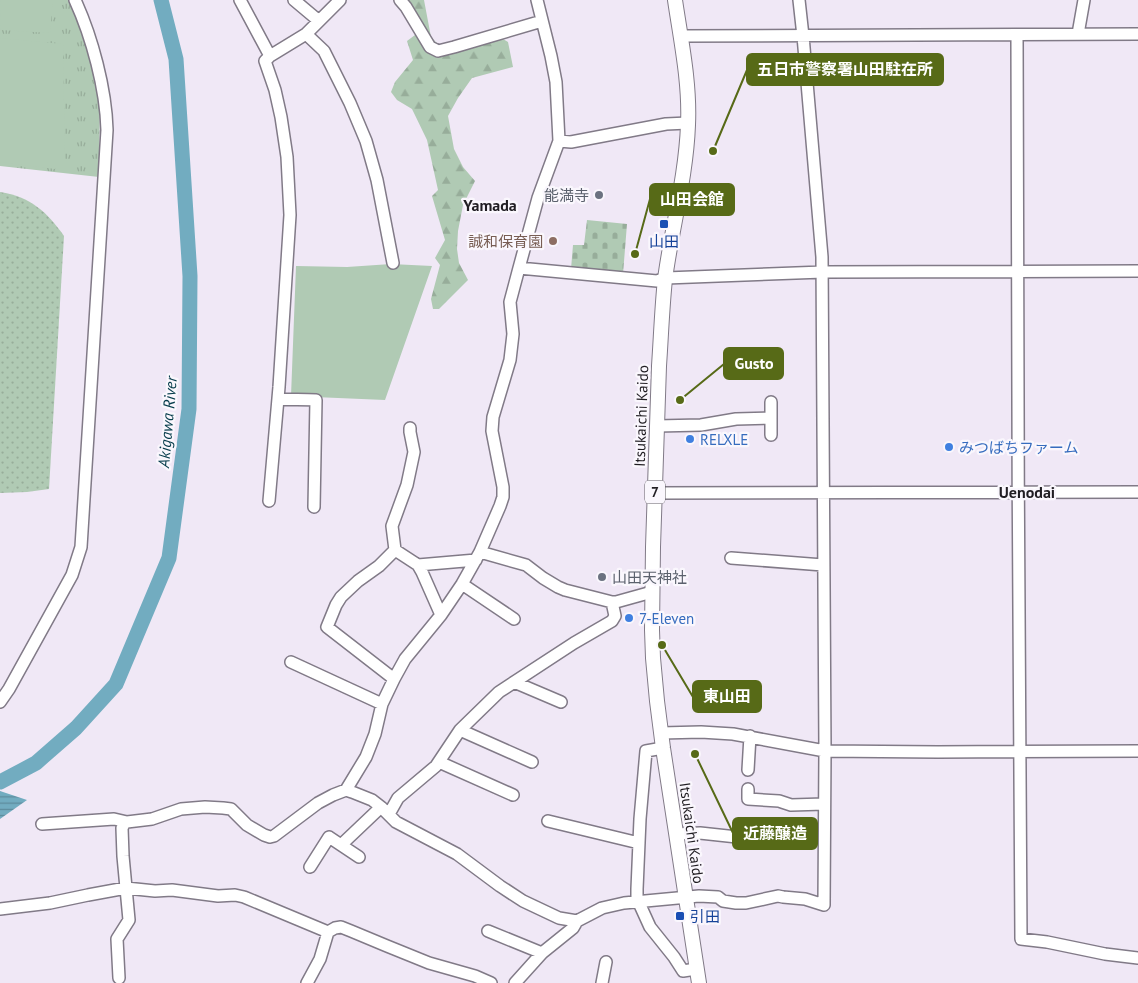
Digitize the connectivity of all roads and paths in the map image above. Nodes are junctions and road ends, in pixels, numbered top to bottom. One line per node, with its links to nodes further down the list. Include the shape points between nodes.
1 (75, 0): 52 (street, via 96,62 105,99 107,130 81,546 72,575)
2 (240, 0): 18 (street)
3 (294, 0): 10 (street)
4 (340, 0): 10 (street)
5 (400, 0): 11 (street, via 430,47 438,51)
6 (537, 0): 11 (street)
7 (675, 0): 16 (main road, Itsukaichi Kaido / 7)
8 (799, 0): 17 (street)
9 (1084, 0): 13 (street)
10 (319, 21): 12 (street)
11 (542, 21): 20 (street, via 556,82)
12 (306, 34): 18 (street); 21 (street, via 324,51 366,141 377,180)
13 (1078, 34): 14 (street); 15 (street)
14 (1138, 34)
15 (1017, 35): 17 (street); 24 (street)
16 (681, 36): 17 (street); 19 (main road, Itsukaichi Kaido / 7)
17 (803, 36): 25 (street)
18 (270, 56): 27 (street, via 265,61 281,117 290,215)
19 (688, 123): 20 (street, via 666,124 571,142); 26 (main road, Itsukaichi Kaido / 7)
20 (559, 141): 22 (street, via 538,198)
21 (392, 263)
22 (519, 268): 26 (street, via 657,281); 40 (street, via 510,302 513,334 510,360 492,431 504,486 503,497)
23 (1138, 270): 24 (street)
24 (1017, 271): 25 (street); 34 (street)
25 (822, 272): 26 (street); 33 (street)
26 (666, 278): 30 (main road, Itsukaichi Kaido / 7, via 658,366)
27 (278, 399): 37 (street); 38 (street, via 316,400)
28 (771, 402): 29 (street)
29 (771, 418): 30 (street); 32 (street)
30 (657, 426): 36 (main road, Itsukaichi Kaido / 7)
31 (410, 428): 39 (street, via 414,452 407,485 392,526)
32 (771, 436)
33 (823, 492): 34 (street); 36 (street); 43 (street)
34 (1019, 492): 35 (street); 61 (street)
35 (1138, 492)
36 (655, 493): 45 (main road, Itsukaichi Kaido / 7)
37 (269, 501)
38 (314, 506)
39 (395, 550): 42 (street); 50 (street, via 341,597 327,627)
40 (478, 556): 42 (street); 44 (street); 46 (street, via 526,565 558,587)
41 (731, 558): 43 (street)
42 (418, 565): 47 (street)
43 (823, 565): 59 (street)
44 (462, 584): 47 (street); 48 (street)
45 (652, 592): 46 (street); 56 (main road, Itsukaichi Kaido / 7, via 653,658)
46 (612, 602): 51 (street, via 615,616 612,621)
47 (441, 615): 50 (street)
48 (514, 619)
49 (292, 662): 54 (street)
50 (394, 679): 54 (street)
51 (514, 682): 53 (street); 55 (street)
52 (0, 702)
53 (561, 702)
54 (382, 704): 66 (street, via 376,734)
55 (460, 730): 62 (street); 63 (street)
56 (661, 733): 57 (street); 58 (main road, Itsukaichi Kaido / 7)
57 (750, 736): 59 (street); 64 (street)
58 (663, 748): 73 (main road, Itsukaichi Kaido / 7); 75 (street, via 646,751)
59 (825, 750): 61 (street); 68 (street)
60 (1138, 751): 61 (street)
61 (1020, 752): 87 (street, via 1021,939)
62 (439, 762): 67 (street); 69 (street)
63 (532, 762)
64 (748, 770)
65 (748, 789): 68 (street, via 748,799 791,805)
66 (346, 790): 69 (street, via 366,797); 71 (street, via 318,803 270,837 246,825 231,809 223,808 181,809 152,819)
67 (513, 794)
68 (824, 804): 80 (street, via 824,905 778,896 746,903)
69 (385, 811): 76 (street); 83 (street, via 396,822 458,854 523,901 559,918)
70 (548, 821): 75 (street)
71 (127, 822): 72 (street, via 114,819); 79 (street, via 122,828)
72 (42, 824)
73 (676, 834): 74 (street); 80 (main road, Itsukaichi Kaido / 7)
74 (737, 837)
75 (639, 843): 81 (street)
76 (341, 845): 77 (street); 78 (street, via 329,837)
77 (359, 856)
78 (310, 867)
79 (126, 888): 82 (street, via 50,904); 85 (street, via 235,895); 90 (street, via 129,920 117,938)
80 (686, 897): 81 (street); 89 (main road, Itsukaichi Kaido / 7)
81 (637, 902): 83 (street, via 602,908); 89 (street, via 650,927 683,970)
82 (0, 909)
83 (577, 921): 86 (street)
84 (488, 931): 86 (street)
85 (328, 932): 91 (street, via 320,959); 92 (street, via 335,928 351,931 429,963)
86 (542, 953): 93 (street)
87 (1138, 958)
88 (606, 962): 94 (street)
89 (696, 968): 95 (main road, Itsukaichi Kaido / 7)
90 (119, 978)
91 (307, 983)
92 (491, 983)
93 (515, 983)
94 (602, 983)
95 (698, 983)

